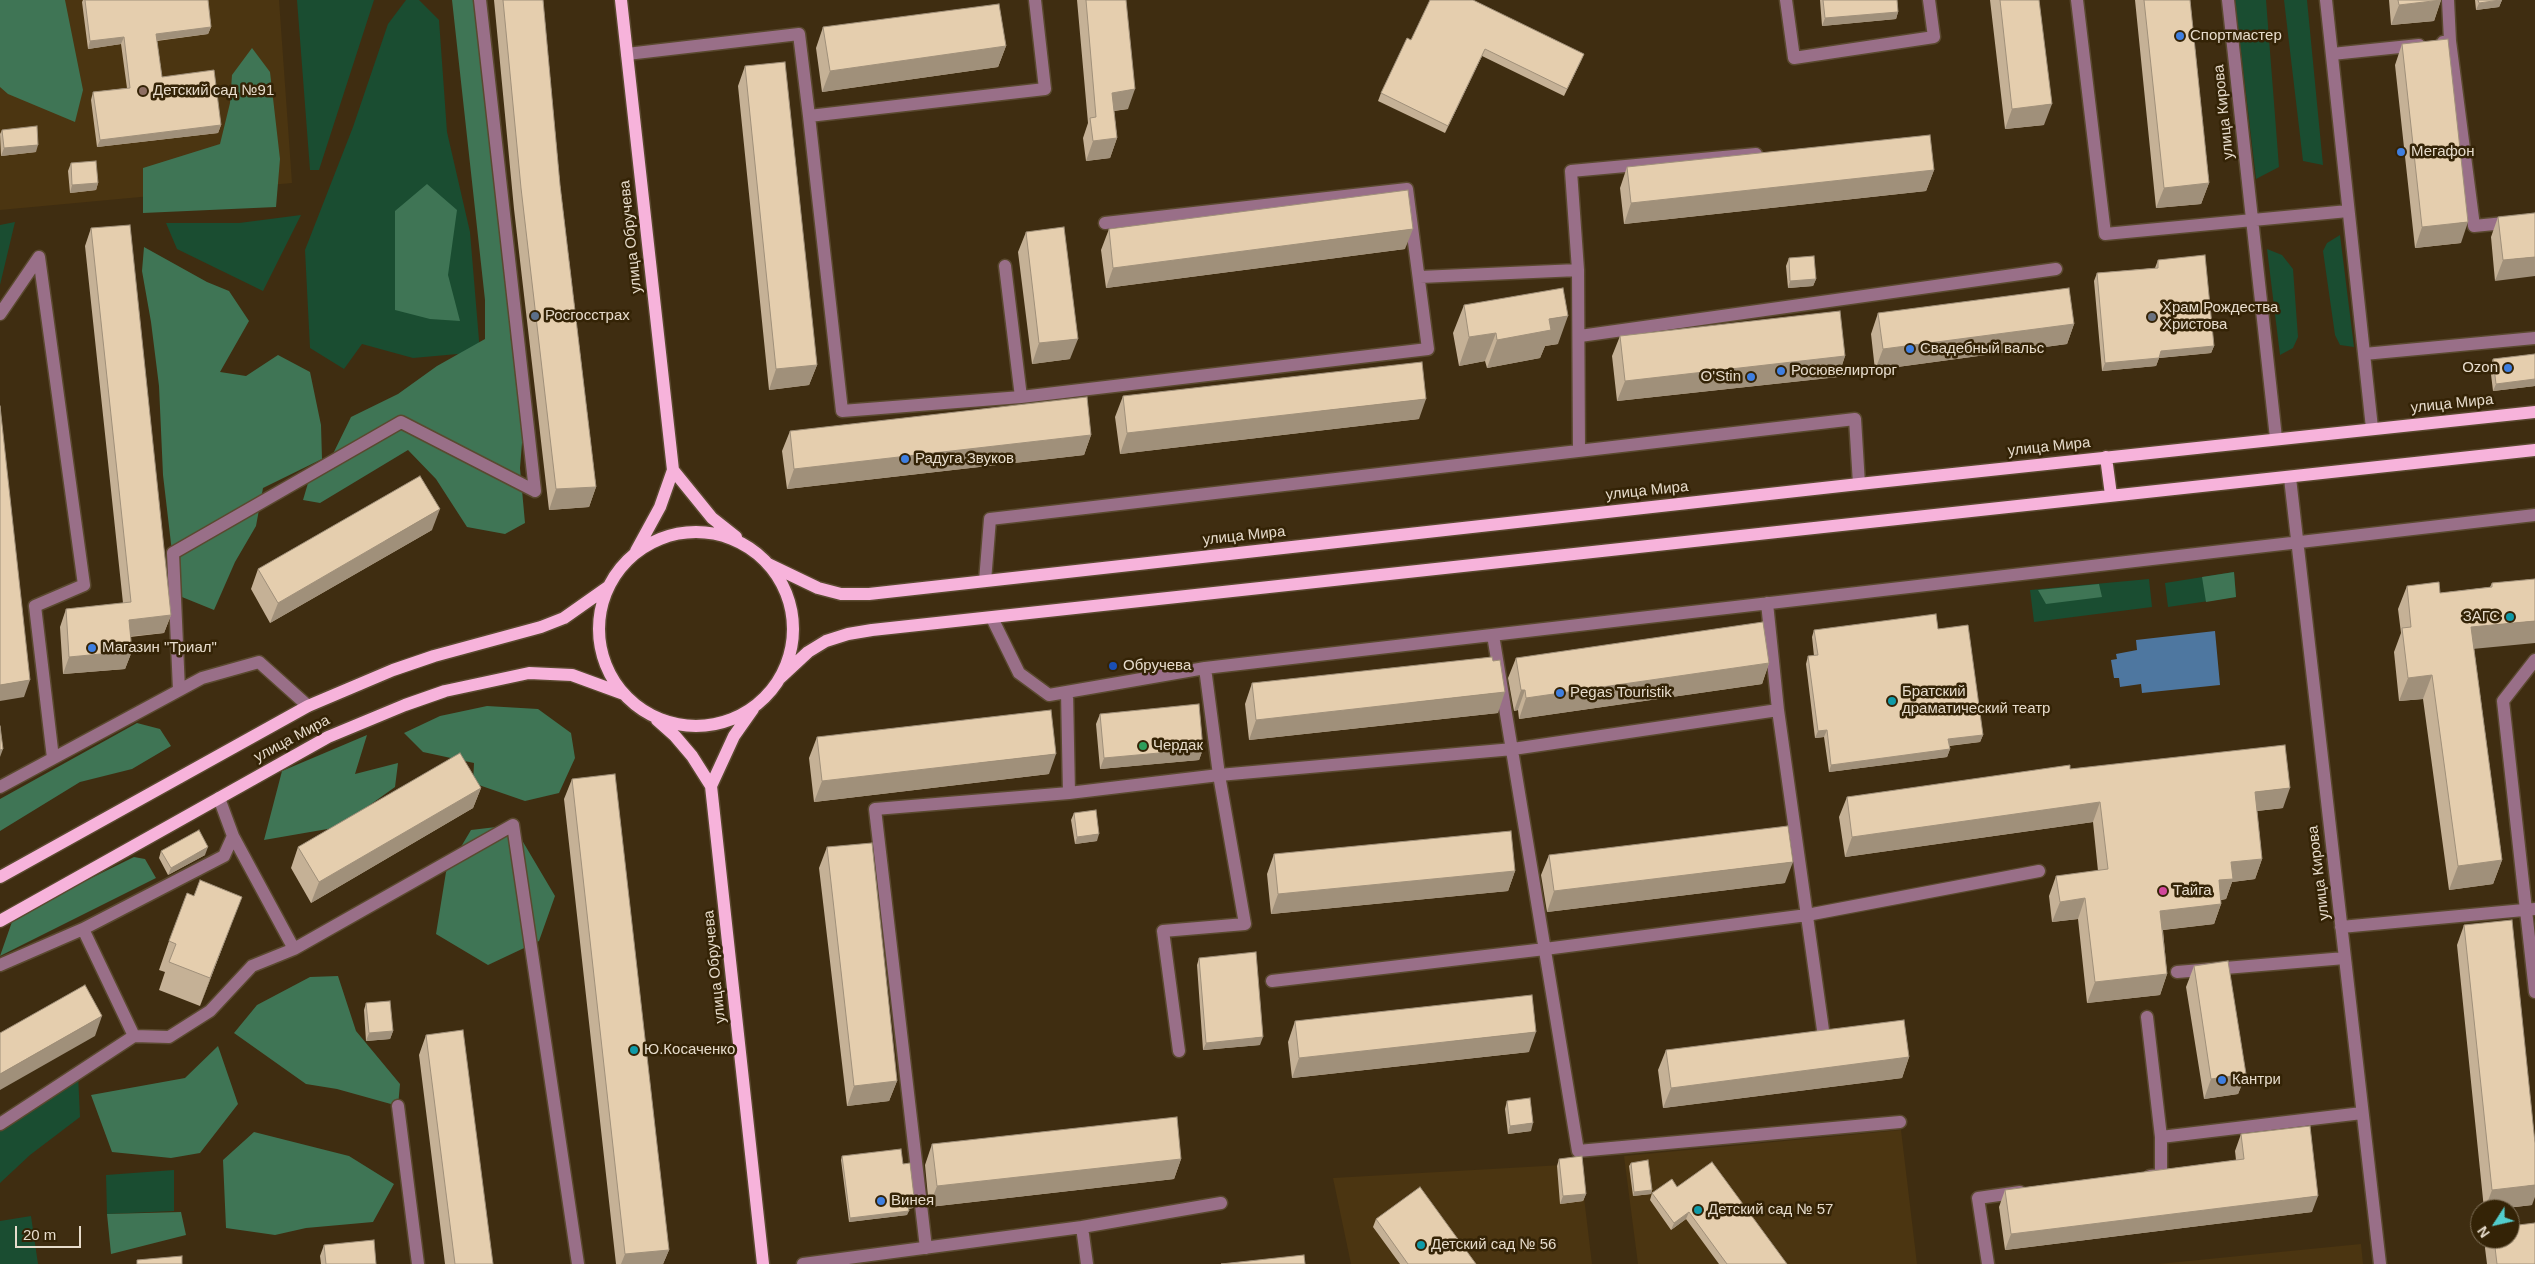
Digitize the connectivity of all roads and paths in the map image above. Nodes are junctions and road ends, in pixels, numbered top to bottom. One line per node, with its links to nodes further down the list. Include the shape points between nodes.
1 (480, 0): 51 (street, via 535,491 402,422 393,427 174,553)
2 (621, 0): 11 (main road, улица Обручева)
3 (1035, 0): 13 (street, via 1045,89)
4 (1786, 0): 5 (street, via 1794,58 1934,37)
5 (1929, 0)
6 (2077, 0): 16 (street, via 2105,234)
7 (2228, 0): 16 (street, улица Кирова)
8 (2326, 0): 12 (street)
9 (2448, 0): 10 (street)
10 (2450, 41): 12 (street); 17 (street, via 2474,226)
11 (627, 54): 13 (street, via 799,34); 34 (main road, улица Обручева)
12 (2332, 54): 15 (street)
13 (809, 116): 27 (street, via 842,411)
14 (1767, 153): 21 (street, via 1570,171)
15 (2348, 211): 16 (street); 26 (street)
16 (2252, 220): 30 (street, улица Кирова)
17 (2535, 220)
18 (1105, 223): 22 (street, via 1407,189)
19 (1004, 266): 27 (street)
20 (2056, 269): 24 (street)
21 (1578, 270): 22 (street); 24 (street)
22 (1420, 277): 27 (street, via 1428,349)
23 (0, 314): 59 (street, via 39,257 84,585 36,606)
24 (1580, 336): 32 (street)
25 (2535, 338): 26 (street)
26 (2364, 354): 29 (street)
27 (1021, 397)
28 (2535, 412): 29 (main road, улица Мира)
29 (2372, 428): 30 (main road, улица Мира)
30 (2276, 438): 33 (main road, улица Мира)
31 (2535, 450): 35 (main road)
32 (1579, 451): 36 (street, via 1855,419); 43 (street, via 990,520)
33 (2106, 457): 36 (main road, улица Мира); 37 (main road)
34 (673, 470): 40 (main road, via 712,518); 41 (main road, улица Обручева, via 660,508)
35 (2290, 478): 37 (main road); 39 (street, улица Кирова)
36 (1859, 484): 43 (main road, улица Мира)
37 (2111, 495): 46 (main road)
38 (2535, 515): 39 (street)
39 (2297, 541): 45 (street); 71 (street, улица Кирова)
40 (745, 545): 41 (main road, via 708,532 688,532 650,543); 42 (main road)
41 (634, 554): 44 (main road)
42 (768, 564): 43 (main road, улица Мира, via 810,584 841,594 869,594); 50 (main road, via 786,593 792,619 792,645)
43 (984, 581)
44 (608, 587): 53 (main road, via 601,608 602,654); 55 (main road, улица Мира, via 584,606 549,624 393,670)
45 (1767, 603): 47 (street); 56 (street)
46 (992, 618): 50 (main road, via 848,634 808,652); 52 (street, via 1019,673 1049,695)
47 (1494, 635): 49 (street); 58 (street)
48 (2535, 660): 68 (street, via 2503,701)
49 (1204, 668): 52 (street); 60 (street)
50 (780, 678): 54 (main road)
51 (179, 690): 55 (street, via 202,678 259,662); 59 (street)
52 (1067, 692): 63 (street)
53 (624, 694): 57 (main road, улица Обручева); 64 (main road, улица Мира, via 572,675 549,673 529,673 477,683 405,706 328,737)
54 (755, 705): 57 (main road, via 727,720 696,726); 61 (main road, улица Обручева, via 734,736)
55 (308, 706): 67 (main road, улица Мира)
56 (1778, 710): 58 (street); 69 (street)
57 (650, 714): 61 (main road, улица Обручева, via 675,736)
58 (1513, 749): 60 (street); 74 (street)
59 (53, 758): 62 (street)
60 (1219, 775): 63 (street); 83 (street, via 1245,924 1163,931)
61 (712, 786): 96 (main road, улица Обручева)
62 (0, 787)
63 (1069, 793): 93 (street, via 875,809)
64 (220, 798): 65 (street); 70 (main road, улица Мира)
65 (233, 836): 72 (street, via 224,856); 73 (street)
66 (2039, 871): 69 (street)
67 (0, 877)
68 (2530, 910): 71 (street); 79 (street)
69 (1807, 915): 74 (street); 81 (street)
70 (0, 921)
71 (2341, 926): 75 (street, улица Кирова)
72 (82, 929): 76 (street); 82 (street)
73 (294, 949): 82 (street, via 252,966 210,1011 169,1037); 95 (street, via 513,826)
74 (1545, 949): 78 (street); 86 (street, via 1578,1151)
75 (2345, 958): 77 (street); 85 (street, улица Кирова)
76 (0, 965)
77 (2177, 972)
78 (1272, 981)
79 (2535, 992)
80 (2148, 1018): 88 (street)
81 (1823, 1030)
82 (134, 1036): 87 (street)
83 (1179, 1050)
84 (398, 1106): 94 (street)
85 (2362, 1113): 88 (street); 100 (street, улица Кирова)
86 (1900, 1122)
87 (0, 1124)
88 (2161, 1137): 89 (street, via 2161,1174)
89 (2133, 1178)
90 (2037, 1190): 99 (street, via 1978,1198)
91 (1221, 1203): 92 (street)
92 (1082, 1226): 93 (street); 98 (street)
93 (926, 1248): 97 (street)
94 (418, 1264)
95 (578, 1264)
96 (763, 1264)
97 (803, 1264)
98 (1087, 1264)
99 (1988, 1264)
100 (2380, 1264)

